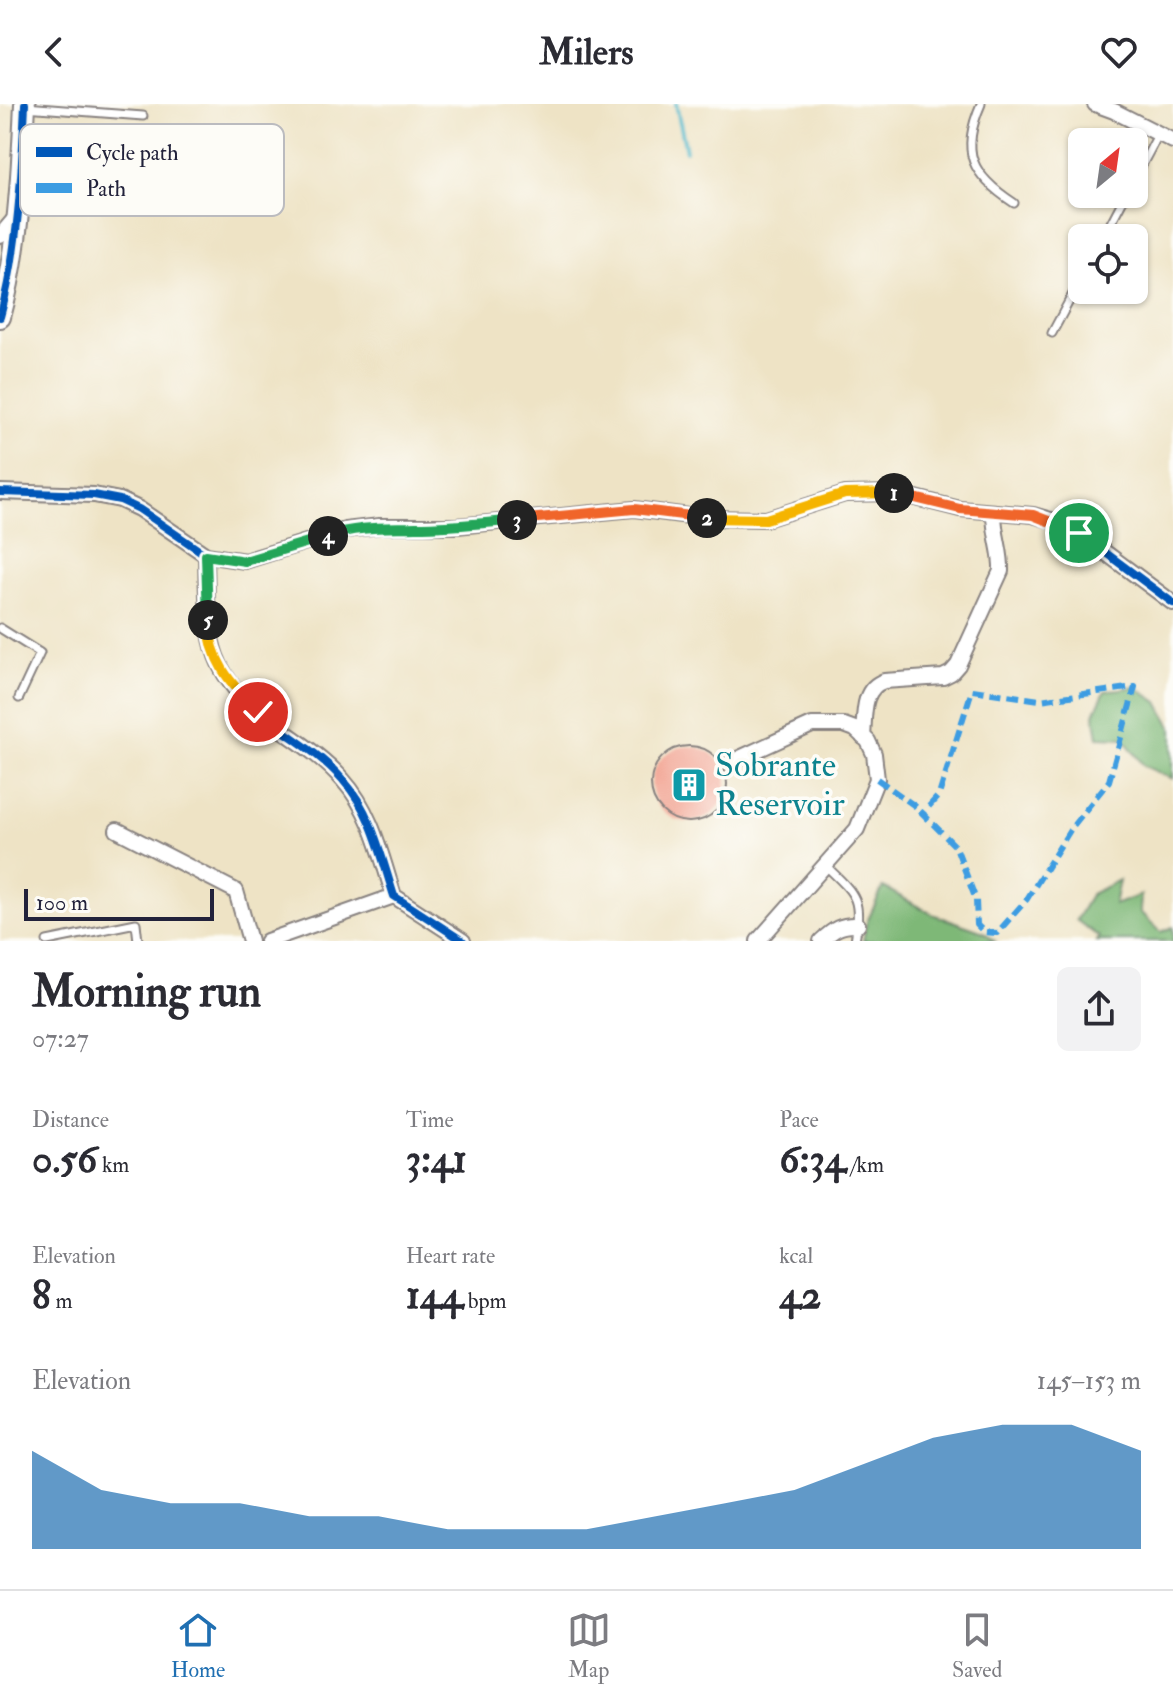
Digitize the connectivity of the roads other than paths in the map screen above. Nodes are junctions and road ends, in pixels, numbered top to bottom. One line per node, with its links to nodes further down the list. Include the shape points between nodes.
1 (981, 104): 9 (lane, via 971,131 972,156 980,177)
2 (1095, 104): 5 (street)
3 (25, 105): 4 (lane)
4 (143, 116)
5 (1159, 133): 6 (street); 7 (lane)
6 (1173, 141)
7 (1148, 154)
8 (20, 178): 10 (main road)
9 (1014, 203)
10 (16, 217): 11 (street); 12 (main road)
11 (0, 236)
12 (5, 268): 14 (main road)
13 (1068, 303): 15 (lane)
14 (0, 317)
15 (1052, 333)
16 (0, 492): 18 (street, via 120,500)
17 (994, 513): 18 (street, via 870,491 766,519 634,509 457,526 357,529 245,561); 19 (street, via 1033,515 1079,533); 22 (street, via 1001,571 958,665 943,677 875,684 867,696)
18 (206, 555): 26 (street, via 214,657 258,712 313,752 361,804)
19 (1173, 603)
20 (0, 628): 21 (lane, via 40,653)
21 (19, 698)
22 (863, 737): 23 (street, via 844,725 812,725); 25 (street, via 874,754 877,779 857,829)
23 (731, 762)
24 (117, 830): 31 (street, via 236,891)
25 (826, 866): 27 (lane, via 854,895); 34 (street)
26 (394, 896): 28 (street); 33 (street)
27 (858, 925): 35 (street, via 844,924); 36 (lane)
28 (285, 938): 32 (street)
29 (47, 941): 30 (lane, via 136,923)
30 (138, 941)
31 (250, 941)
32 (267, 941)
33 (463, 941)
34 (758, 941)
35 (821, 941)
36 (855, 941)

